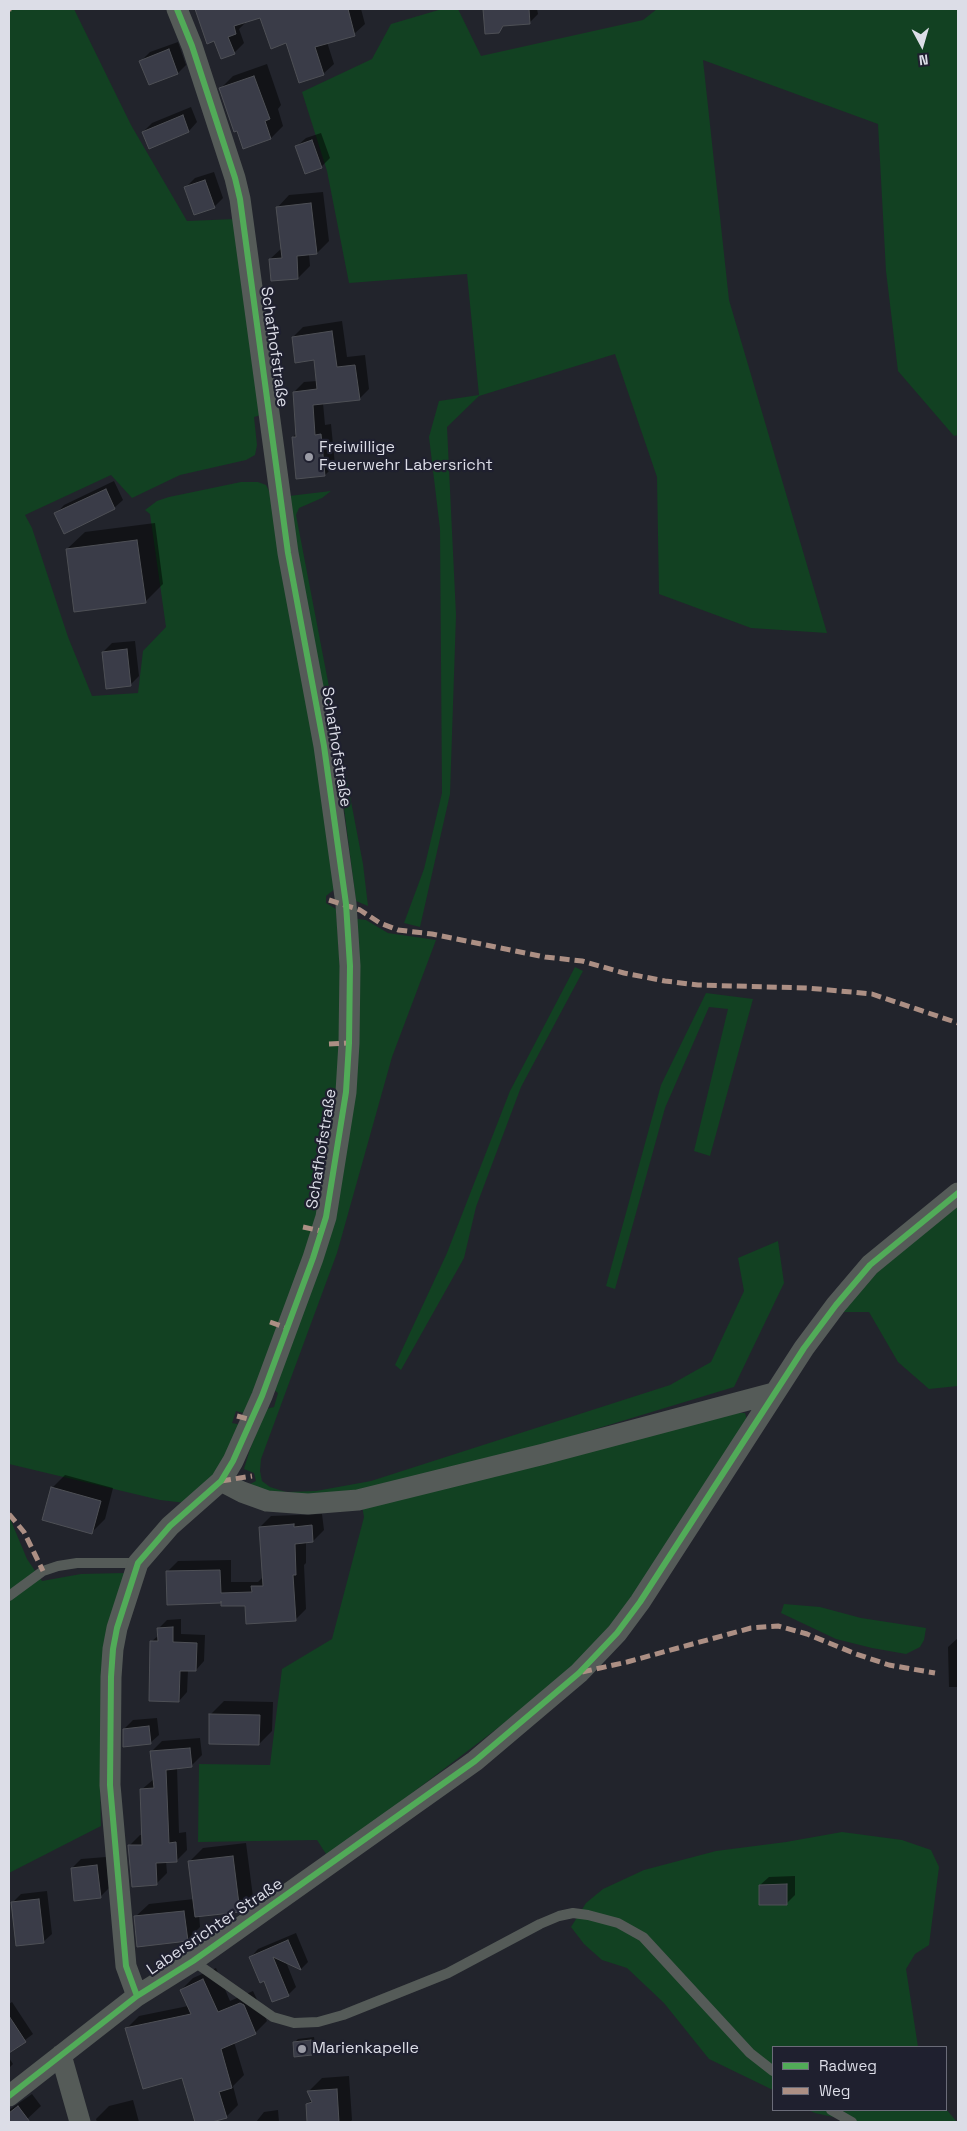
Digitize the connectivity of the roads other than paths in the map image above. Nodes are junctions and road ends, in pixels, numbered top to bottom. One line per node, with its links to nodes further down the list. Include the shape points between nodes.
1 (177, 9): 4 (street, Schafhofstraße, via 240,199 288,552 324,746 346,904 350,966 346,1092 326,1216 262,1396)
2 (958, 1193): 3 (street, Labersrichter Straße, via 870,1265 836,1305)
3 (774, 1393): 4 (street, via 358,1500 308,1504 267,1501); 7 (street, Labersrichter Straße, via 640,1602 580,1673 475,1762)
4 (221, 1481): 5 (street, Schafhofstraße, via 170,1526)
5 (138, 1563): 6 (lane, via 58,1566 43,1571); 8 (street, via 113,1649 109,1736 113,1831 126,1966)
6 (9, 1596)
7 (194, 1961): 8 (street, Labersrichter Straße); 10 (lane, via 273,2017 294,2023 318,2022 448,1973 559,1916 572,1913 588,1915 618,1923 643,1937 750,2053)
8 (137, 1996): 9 (street, Labersrichter Straße)
9 (61, 2054): 11 (street, Labersrichter Straße); 13 (street)
10 (772, 2070)
11 (9, 2096)
12 (833, 2111): 14 (lane)
13 (80, 2122)
14 (852, 2122)

